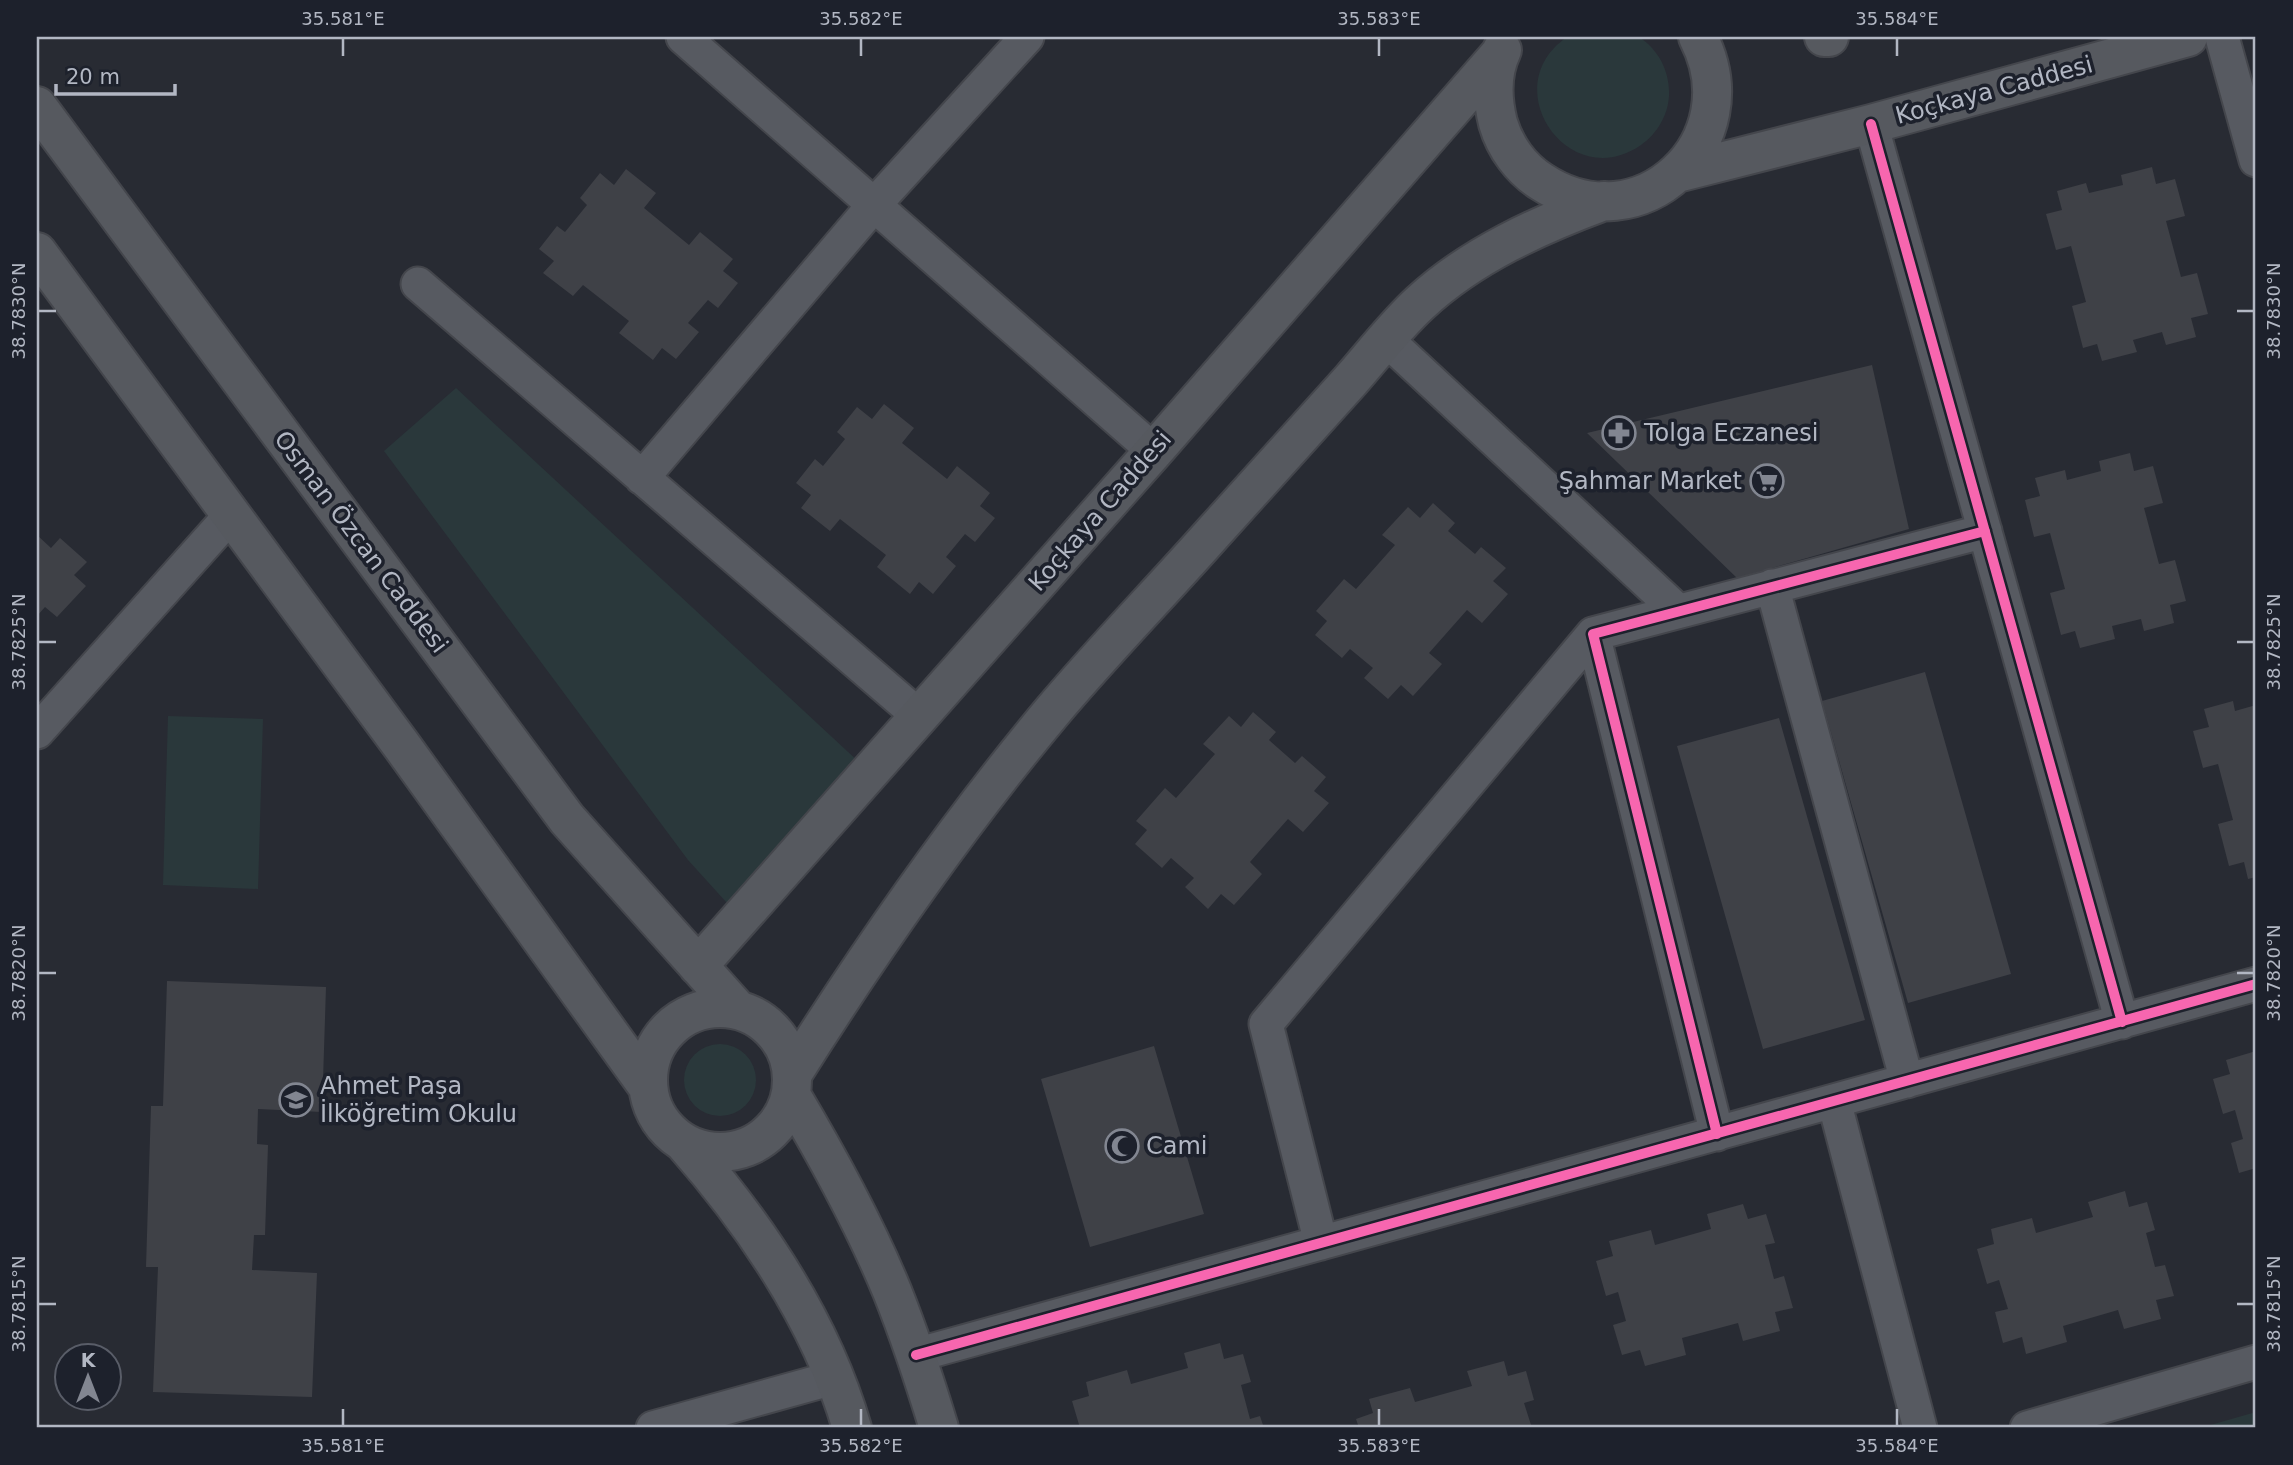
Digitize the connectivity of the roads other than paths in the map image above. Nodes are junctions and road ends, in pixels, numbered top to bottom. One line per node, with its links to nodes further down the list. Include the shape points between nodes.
1 (683, 37): 12 (street)
2 (1027, 37): 12 (street)
3 (1698, 37): 10 (main road, via 1712,78 1713,104 1707,130)
4 (2188, 37): 8 (main road, Koçkaya Caddesi)
5 (2222, 37): 9 (street)
6 (1504, 45): 11 (main road, via 1493,79 1494,106 1513,155 1531,175 1553,189 1578,199); 16 (main road, Koçkaya Caddesi)
7 (37, 107): 25 (main road, Osman Özcan Caddesi, via 567,819)
8 (1871, 124): 10 (main road, Koçkaya Caddesi); 19 (street)
9 (2256, 160)
10 (1677, 173): 11 (main road, via 1655,189)
11 (1604, 201): 15 (main road, via 1556,219 1463,270 1420,303)
12 (874, 205): 16 (street); 17 (street)
13 (37, 253): 18 (main road)
14 (418, 284): 17 (street)
15 (1387, 340): 21 (street); 30 (main road, via 1126,626 977,805 851,981)
16 (1154, 451): 23 (main road, Koçkaya Caddesi)
17 (642, 478): 23 (street)
18 (231, 515): 24 (street); 31 (main road)
19 (1985, 531): 20 (street); 28 (street)
20 (1772, 586): 21 (street); 29 (street)
21 (1678, 611): 22 (street)
22 (1593, 634): 33 (street); 35 (street, via 1266,1024)
23 (919, 716): 25 (main road, Koçkaya Caddesi)
24 (37, 732)
25 (698, 966): 27 (main road, Osman Özcan Caddesi)
26 (2256, 984): 28 (street)
27 (736, 1009): 30 (main road, via 757,1017 774,1031 787,1050); 31 (main road, via 713,1007 691,1013 672,1026 657,1043 649,1064)
28 (2122, 1022): 29 (street)
29 (1907, 1081): 32 (street)
30 (792, 1084): 34 (main road, via 783,1116 769,1134 750,1146 716,1152); 36 (main road, via 862,1224)
31 (648, 1087): 34 (main road, via 666,1128)
32 (1834, 1101): 33 (street); 42 (street)
33 (1717, 1133): 35 (street)
34 (684, 1143): 38 (main road, via 718,1182 778,1267)
35 (1321, 1243): 36 (street)
36 (916, 1355): 41 (main road)
37 (2256, 1362): 43 (street)
38 (834, 1378): 39 (street); 40 (main road)
39 (653, 1428)
40 (852, 1428)
41 (939, 1428)
42 (1920, 1428)
43 (2027, 1428)

